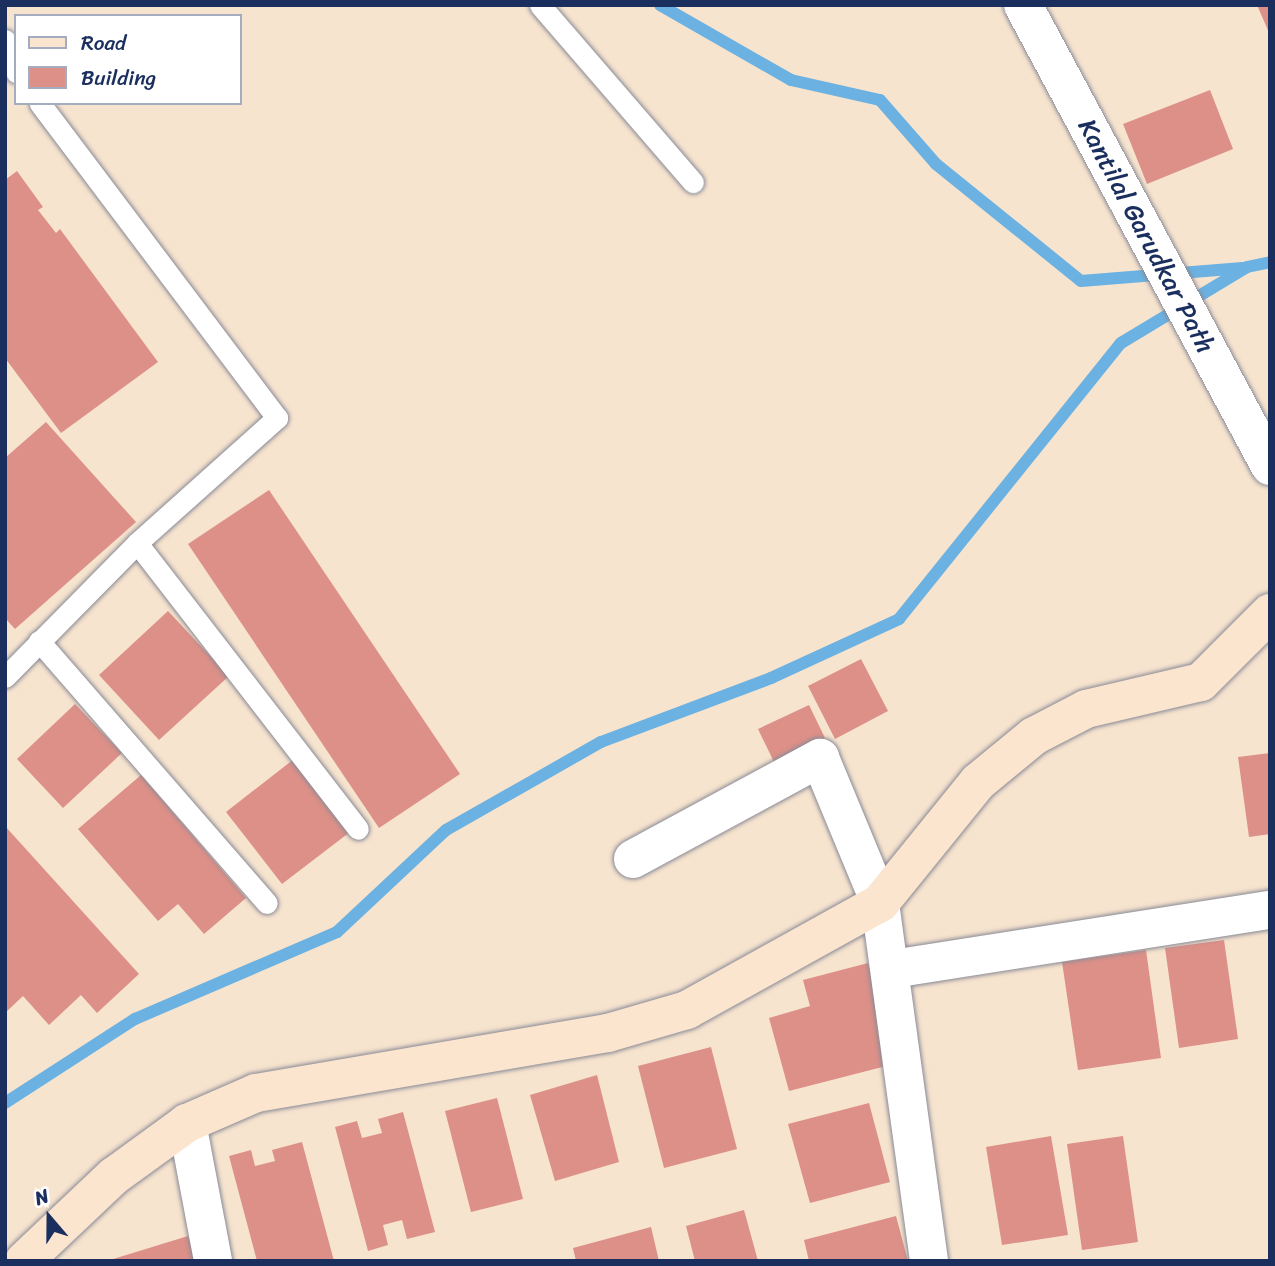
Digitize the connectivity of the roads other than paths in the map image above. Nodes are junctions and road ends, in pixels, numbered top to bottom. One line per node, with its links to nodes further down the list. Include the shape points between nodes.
1 (540, 5): 6 (lane)
2 (1023, 5): 7 (street, Kantilal Garudkar Path)
3 (5, 40): 4 (lane)
4 (14, 66)
5 (42, 105): 8 (lane, via 277,418)
6 (693, 182)
7 (1270, 466)
8 (136, 543): 10 (lane); 12 (lane)
9 (1270, 613): 15 (street, via 1201,682 1086,709 1034,736 978,782)
10 (39, 641): 11 (lane); 14 (lane)
11 (6, 674)
12 (358, 829)
13 (633, 859): 15 (street, via 820,758)
14 (267, 903)
15 (880, 903): 17 (street); 18 (street, via 687,1010 608,1032 268,1090)
16 (1270, 910): 17 (street)
17 (892, 969): 21 (street)
18 (187, 1123): 19 (street, via 114,1176); 20 (street)
19 (24, 1261)
20 (213, 1261)
21 (929, 1261)

